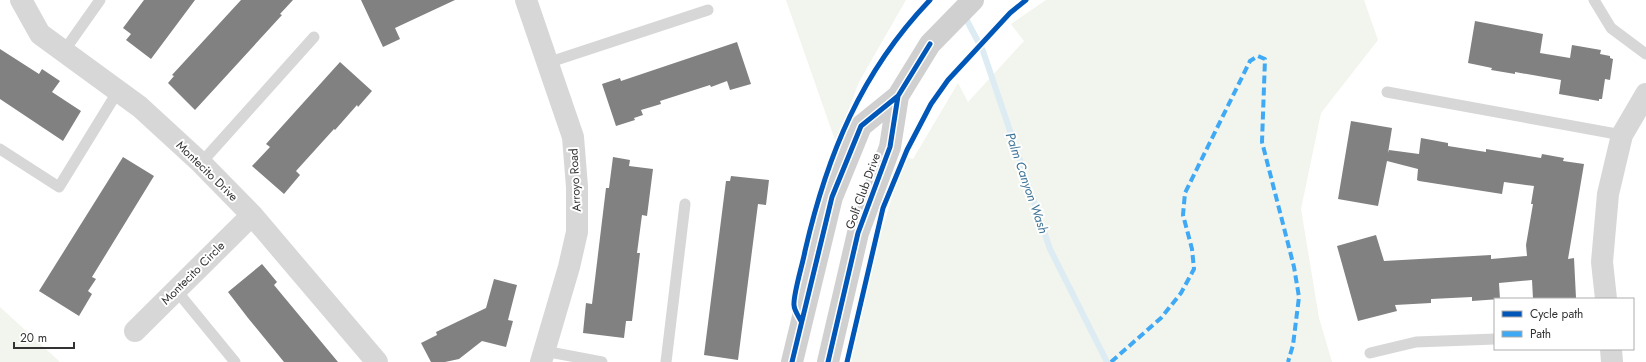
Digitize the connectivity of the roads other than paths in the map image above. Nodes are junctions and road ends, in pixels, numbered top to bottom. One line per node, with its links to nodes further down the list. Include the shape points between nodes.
1 (21, 0): 8 (street, Montecito Drive, via 40,34)
2 (100, 0): 8 (lane)
3 (526, 0): 10 (street, Arroyo Road)
4 (973, 0): 13 (street, Golf Club Drive, via 930,44)
5 (1594, 0): 9 (lane, via 1611,28)
6 (708, 10): 10 (lane)
7 (314, 38): 17 (lane)
8 (64, 51): 11 (street, Montecito Drive)
9 (1646, 54)
10 (547, 63): 26 (street, Arroyo Road, via 573,137 577,187 576,232 570,267)
11 (118, 91): 16 (lane, via 59,187); 17 (street, Montecito Drive, via 140,107)
12 (1387, 92): 15 (lane)
13 (898, 96): 31 (street, Golf Club Drive, via 861,126 832,197); 32 (street, Golf Club Drive, via 890,146 858,233)
14 (1644, 102): 15 (street)
15 (1622, 135): 21 (street, via 1608,194 1602,262)
16 (0, 149)
17 (201, 164): 19 (street, Montecito Drive)
18 (685, 204): 30 (lane)
19 (252, 215): 20 (street, Montecito Circle); 28 (street, Montecito Drive)
20 (176, 290): 22 (street, Montecito Circle); 27 (lane)
21 (1606, 298)
22 (135, 331)
23 (1494, 339): 25 (lane, via 1416,342)
24 (1611, 350): 33 (street)
25 (1370, 353)
26 (543, 356): 29 (lane)
27 (235, 362)
28 (377, 362)
29 (602, 362)
30 (666, 362)
31 (792, 362)
32 (828, 362)
33 (1612, 362)

